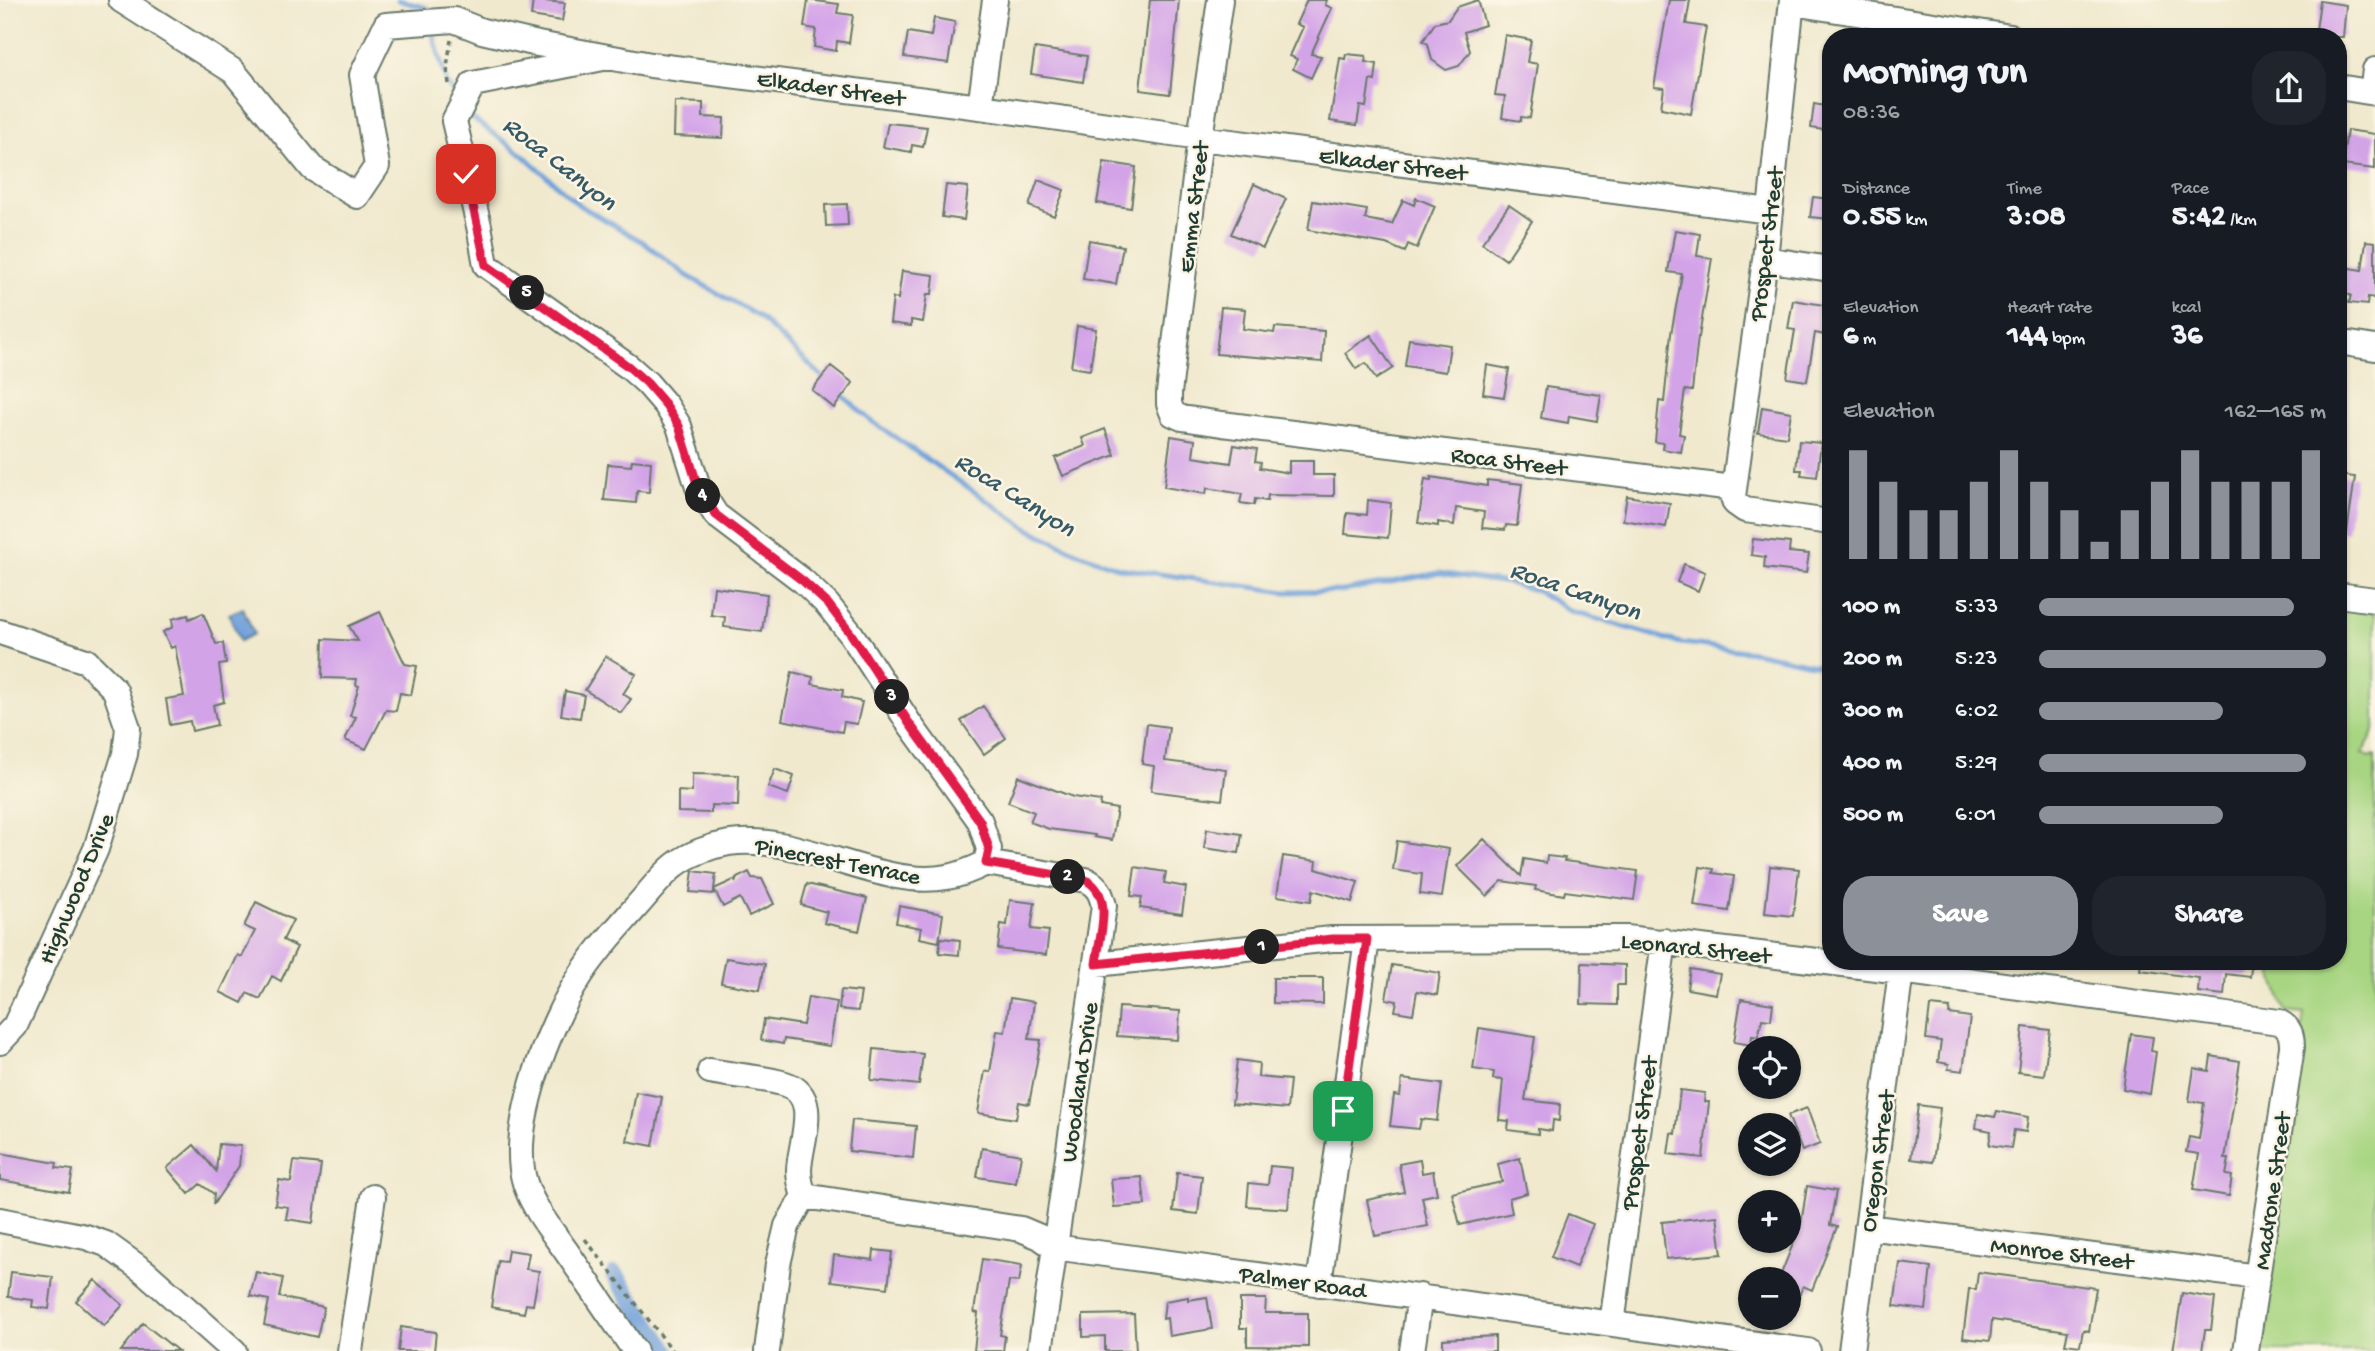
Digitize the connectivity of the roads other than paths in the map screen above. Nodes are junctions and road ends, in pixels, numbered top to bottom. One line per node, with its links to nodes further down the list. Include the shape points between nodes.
1 (121, 0): 6 (street, Elkader Street, via 233,71 312,168 357,196 377,166 362,75 386,25 454,20 482,31)
2 (995, 0): 9 (street)
3 (1220, 0): 10 (street, Emma Street)
4 (1792, 1): 5 (street); 11 (street, Prospect Street)
5 (1956, 28)
6 (608, 57): 9 (street, Elkader Street); 22 (street, via 473,84 455,119 486,265 629,367 666,405 679,426 698,487 716,515 828,604 980,821 989,849)
7 (2374, 85): 8 (street)
8 (2347, 86)
9 (980, 107): 10 (street, Elkader Street)
10 (1200, 138): 11 (street, Elkader Street); 16 (street, Emma Street, via 1169,393)
11 (1770, 211): 12 (street, Prospect Street)
12 (1765, 259): 13 (street); 17 (street, Prospect Street)
13 (1822, 268)
14 (2347, 343): 15 (street)
15 (2375, 348)
16 (1173, 414): 17 (street, Roca Street)
17 (1733, 488): 18 (street, via 1735,503 1745,510)
18 (1822, 521)
19 (2347, 596): 20 (street)
20 (2375, 600)
21 (0, 632): 30 (street, Highwood Drive, via 86,661 115,690 128,728 125,754 96,849 15,1026)
22 (986, 863): 26 (street, Woodland Drive, via 1096,885 1104,906); 43 (street, Pinecrest Terrace, via 926,879 779,845 727,844 675,865 595,954 555,1023 527,1100 520,1144 522,1166 541,1215)
23 (1367, 939): 24 (street, Leonard Street); 26 (street, Leonard Street); 38 (street)
24 (1664, 941): 25 (street, Leonard Street); 40 (street, Prospect Street)
25 (1822, 961)
26 (1096, 964): 36 (street, Woodland Drive)
27 (1893, 970): 28 (street, Leonard Street)
28 (1901, 971): 29 (street, Leonard Street, via 2279,1022); 35 (street, Oregon Street)
29 (2290, 1031): 37 (street, Madrone Street, via 2292,1047)
30 (0, 1042)
31 (710, 1071): 32 (street, via 782,1082 802,1094 807,1111 799,1181)
32 (804, 1196): 36 (street, Palmer Road, via 1021,1229); 44 (street, via 787,1226)
33 (373, 1198): 42 (street)
34 (0, 1220): 41 (street, via 106,1244 145,1272)
35 (1867, 1227): 37 (street, Monroe Street); 48 (street, Oregon Street)
36 (1054, 1247): 38 (street, Palmer Road); 45 (street, Woodland Drive)
37 (2258, 1277): 49 (street, Madrone Street)
38 (1319, 1284): 39 (street, Palmer Road)
39 (1420, 1296): 40 (street, Palmer Road); 46 (street)
40 (1612, 1324): 47 (street, Palmer Road)
41 (234, 1351)
42 (350, 1351)
43 (635, 1351)
44 (767, 1351)
45 (1040, 1351)
46 (1412, 1351)
47 (1808, 1351)
48 (1851, 1351)
49 (2246, 1351)

